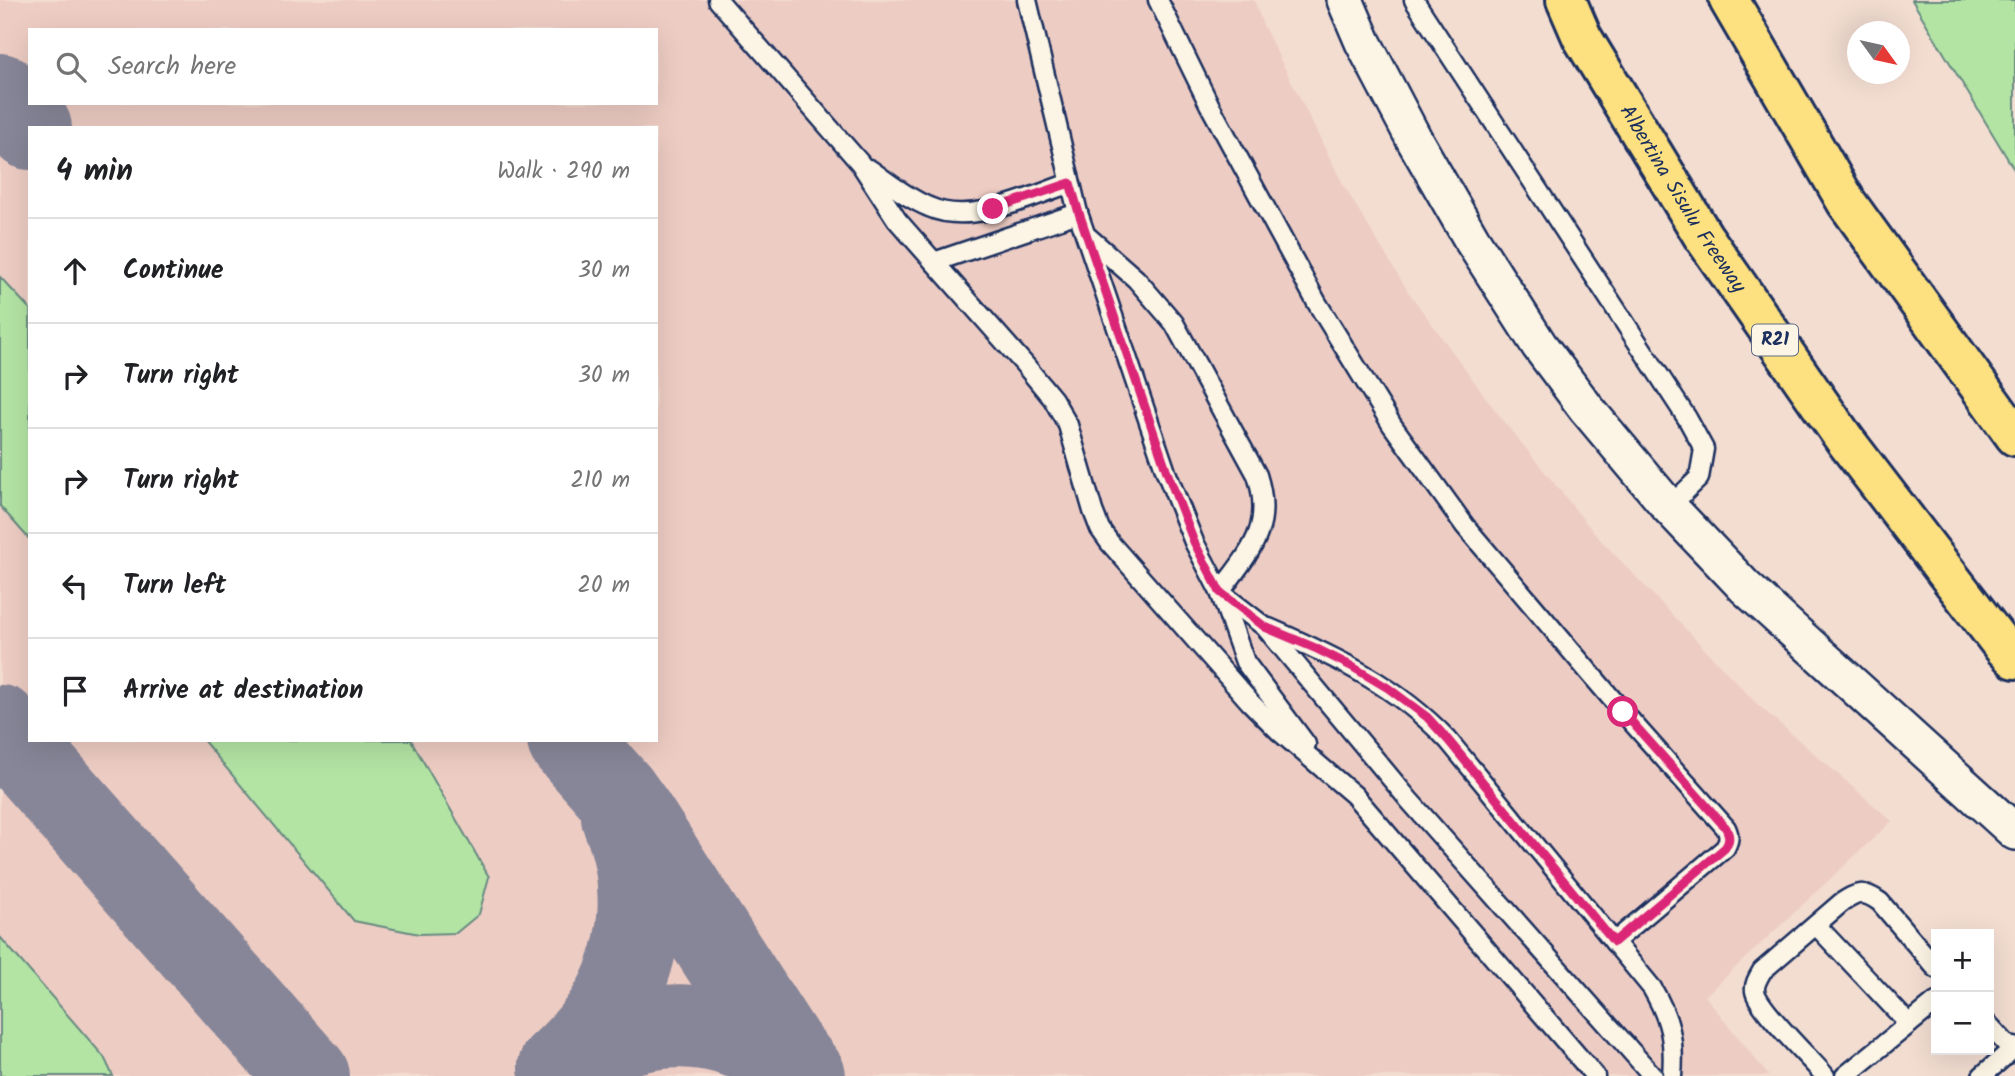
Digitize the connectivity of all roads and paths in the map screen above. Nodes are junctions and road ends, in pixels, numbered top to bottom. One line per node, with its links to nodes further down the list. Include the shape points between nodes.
1 (718, 0): 8 (lane)
2 (1158, 0): 21 (lane, via 1317,303 1392,425 1465,526 1726,828 1729,842 1725,848)
3 (1345, 0): 14 (street, via 1415,141 1531,334)
4 (1414, 0): 14 (lane, via 1704,449 1699,478)
5 (1566, 0): 17 (highway, Albertina Sisulu Freeway / R21, via 1582,37 1703,236 1845,440)
6 (1729, 0): 13 (highway, via 1847,203)
7 (1032, 1): 9 (lane)
8 (860, 163): 9 (lane, via 928,207 958,215 993,209); 12 (lane, via 897,220)
9 (1070, 183): 10 (lane)
10 (1079, 213): 11 (lane); 12 (lane)
11 (1086, 236): 15 (lane, via 1167,472 1194,542); 15 (lane, via 1136,279 1174,323 1257,475 1264,505 1259,532)
12 (934, 262): 18 (lane, via 1053,399 1068,425 1093,511 1110,543 1250,702)
13 (2015, 436)
14 (1669, 507): 19 (street, via 1745,587)
15 (1220, 592): 16 (lane); 18 (lane, via 1245,662)
16 (1265, 627): 21 (lane, via 1351,666 1427,717); 28 (lane, via 1409,800)
17 (2015, 659)
18 (1325, 769): 27 (lane, via 1354,795)
19 (2015, 832)
20 (1816, 925): 22 (lane, via 1852,895 1870,895); 24 (lane); 30 (lane, via 1762,971 1754,988 1769,1016)
21 (1614, 942): 29 (lane, via 1662,1006 1670,1025)
22 (1931, 962)
23 (1931, 1006): 24 (lane)
24 (1909, 1024): 31 (lane)
25 (1994, 1030): 26 (lane)
26 (2014, 1049): 32 (lane)
27 (1595, 1076)
28 (1653, 1076)
29 (1672, 1076)
30 (1825, 1076)
31 (1844, 1076)
32 (1982, 1076)

